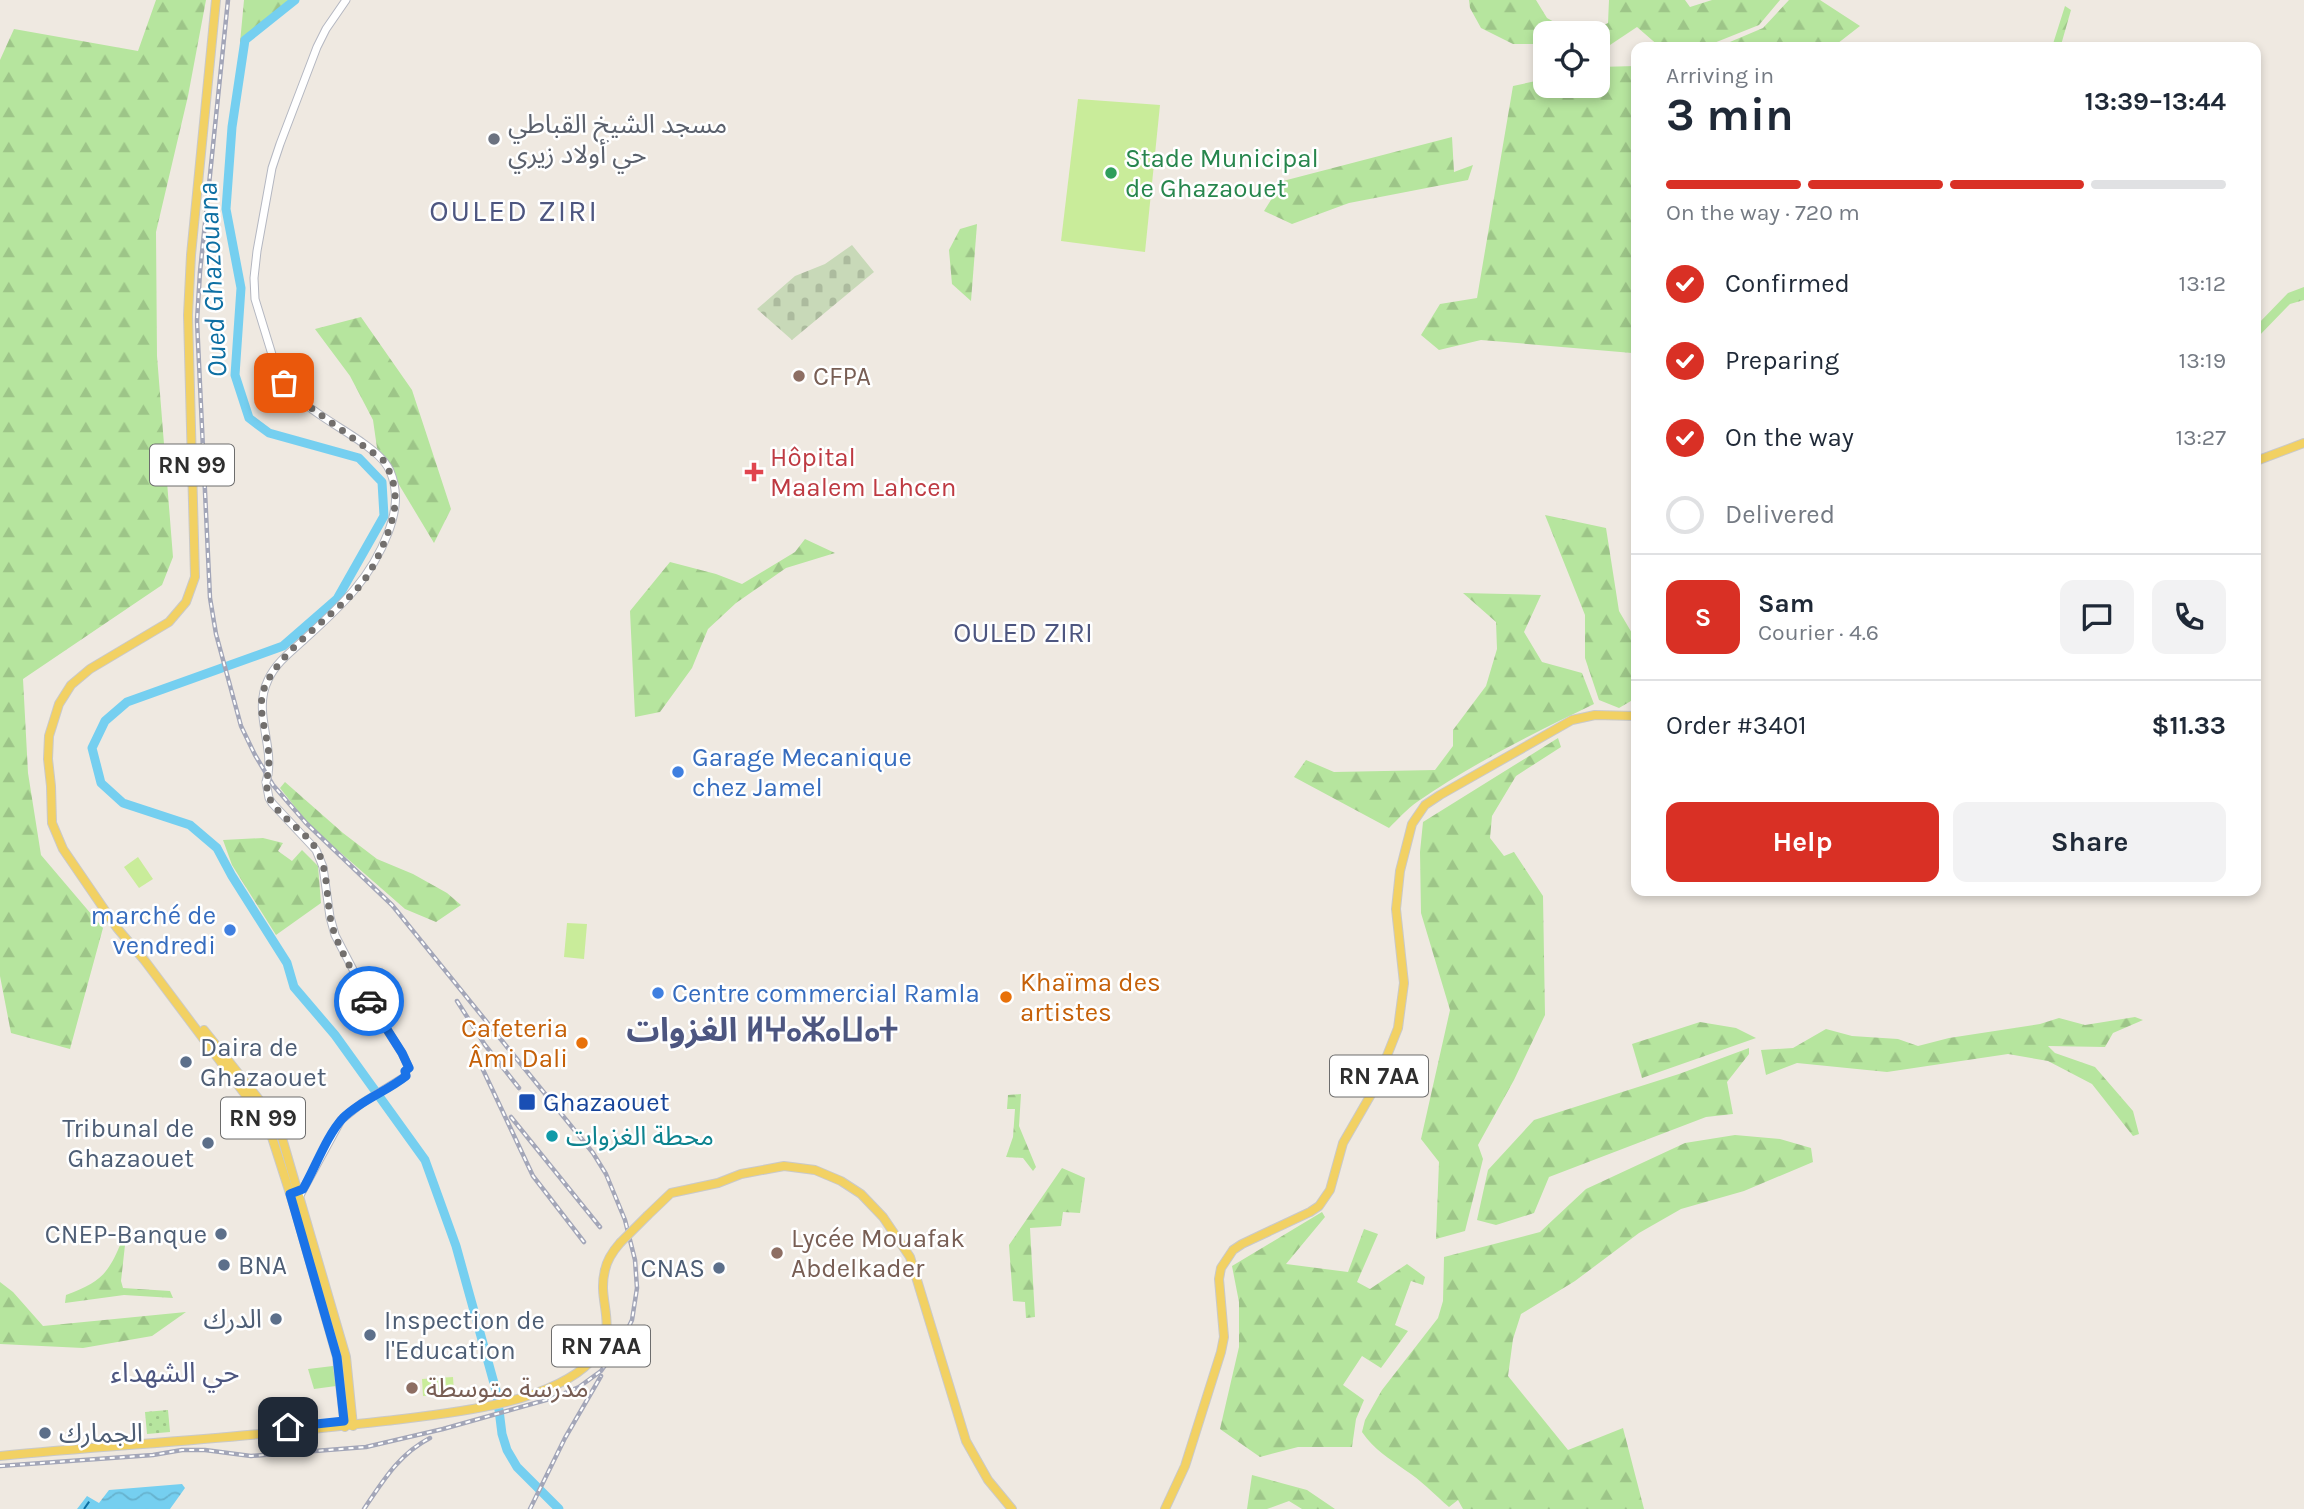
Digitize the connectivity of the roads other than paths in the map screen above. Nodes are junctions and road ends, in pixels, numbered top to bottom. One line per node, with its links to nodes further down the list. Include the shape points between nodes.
1 (216, 0): 6 (main road, RN 99, via 188,315 195,578 186,602 169,622 90,669 71,685 59,704 49,736 52,823 71,861 240,1082 275,1120)
2 (345, 0): 6 (main road, via 317,47 275,156 254,290 278,374 303,402 383,460 394,481 396,504 381,553 364,580 279,664 266,682 261,706 269,750 268,798 321,858 335,935 409,1068 396,1084 369,1098 336,1126)
3 (2304, 443): 4 (main road)
4 (2261, 459)
5 (1631, 716): 10 (main road, RN 7AA, via 1572,720 1429,803 1415,819 1397,888 1404,984 1395,1035 1373,1091 1343,1143 1325,1199 1310,1212 1242,1244 1224,1260 1219,1279 1224,1320 1221,1352 1185,1466)
6 (296, 1194): 7 (main road, RN 99, via 346,1357)
7 (349, 1424): 8 (main road); 9 (main road, RN 7AA, bridge, via 468,1411 544,1390 570,1377 598,1353 607,1329 604,1272 611,1256 671,1193 784,1166 816,1170 861,1194 910,1257 966,1441 988,1480)
8 (0, 1454)
9 (1012, 1509)
10 (1165, 1509)

